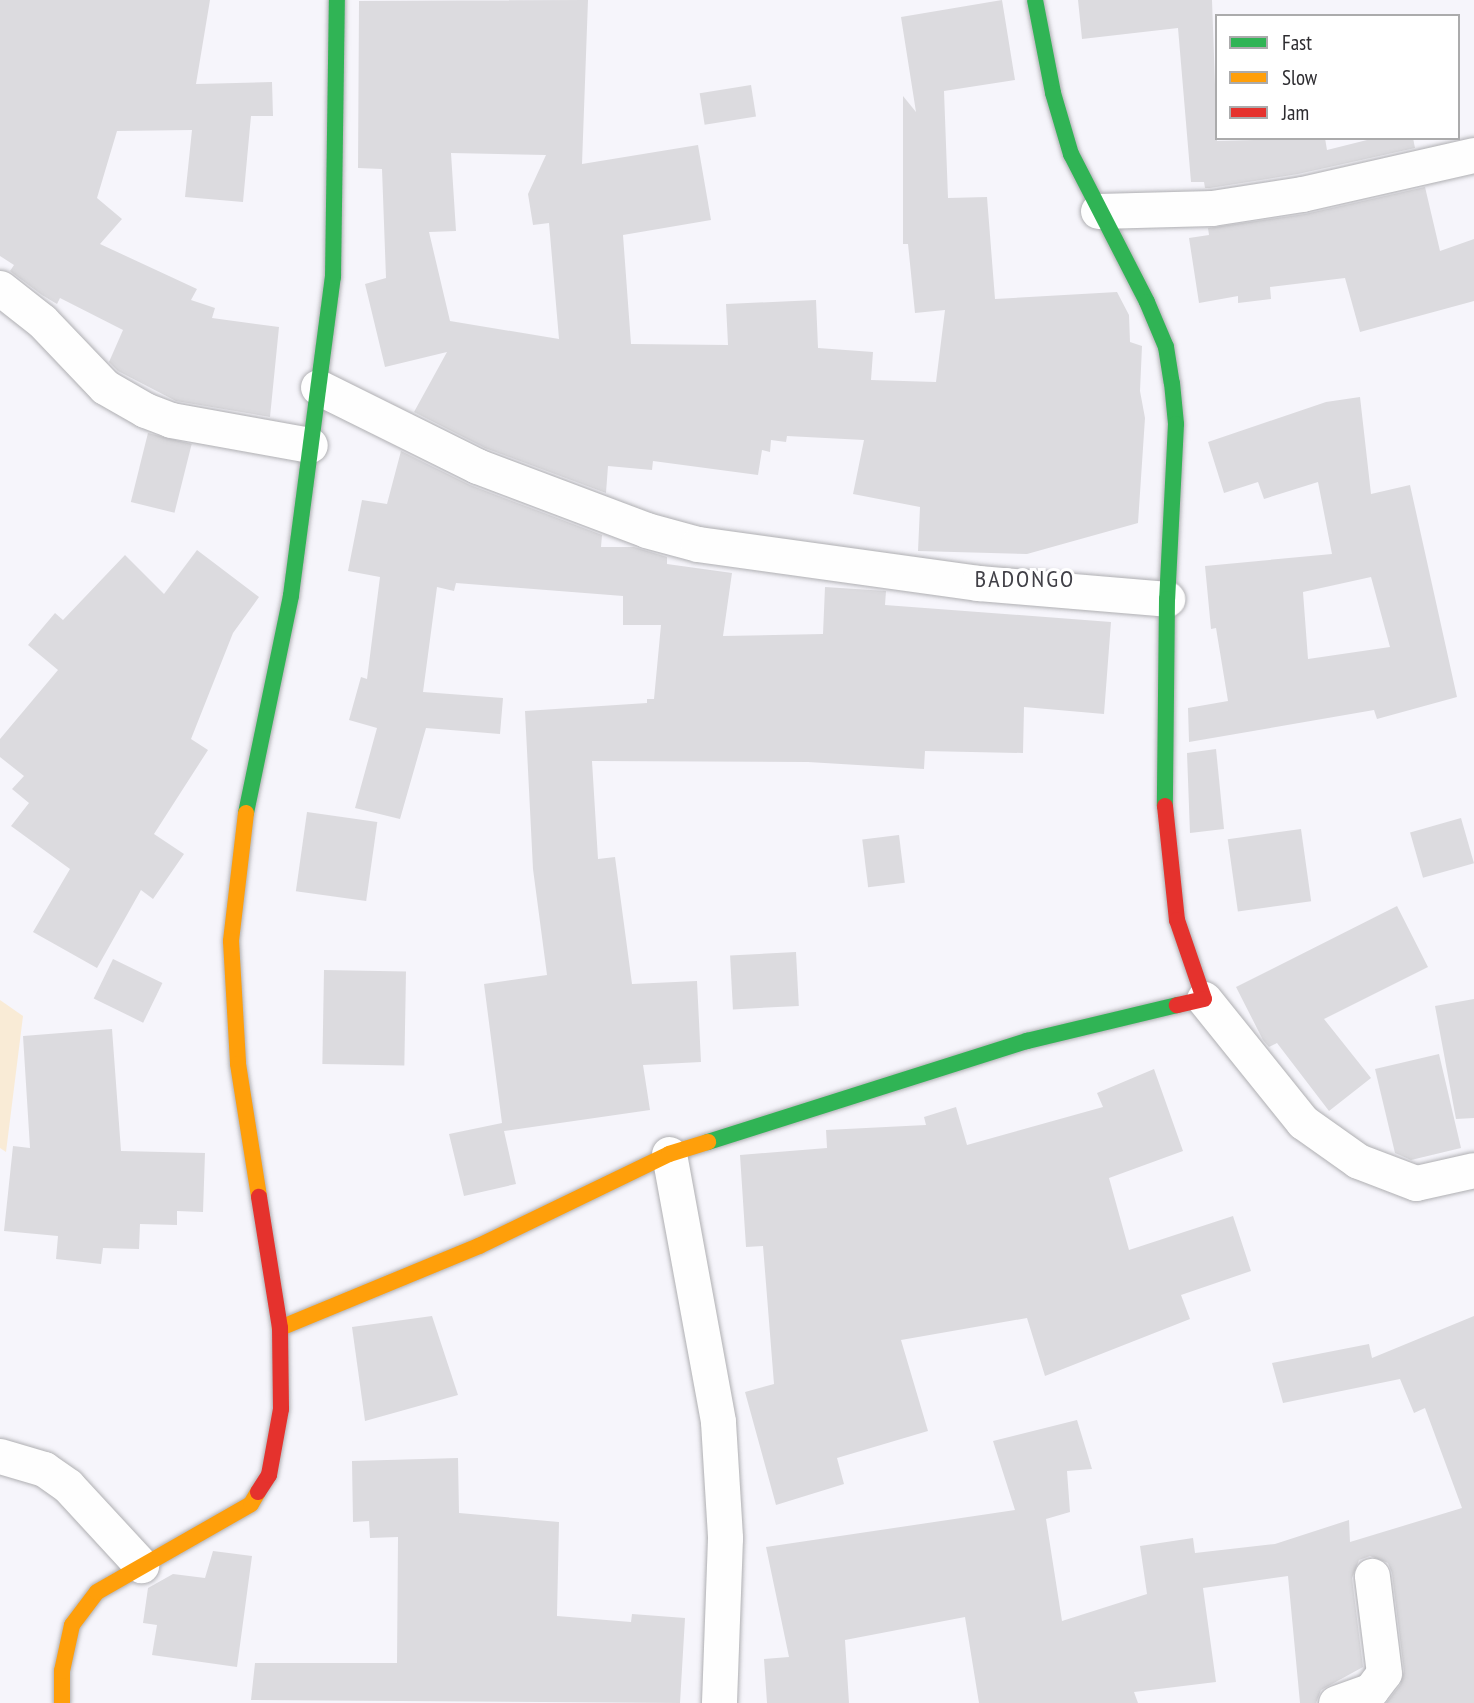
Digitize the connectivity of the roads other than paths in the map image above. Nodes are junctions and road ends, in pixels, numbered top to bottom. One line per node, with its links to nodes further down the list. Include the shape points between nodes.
1 (337, 0): 6 (street, via 333,277)
2 (1035, 0): 4 (street, via 1060,117)
3 (1474, 155): 4 (street, via 1303,194 1212,208)
4 (1098, 211): 8 (street, via 1166,347 1176,424)
5 (0, 288): 7 (street, via 42,321 105,387 145,410 171,420)
6 (318, 387): 7 (street); 8 (street, via 477,466 646,530 698,544 978,583)
7 (310, 445): 12 (street, via 291,594 250,783 232,941 238,1064)
8 (1167, 599): 9 (street, via 1165,801 1177,920)
9 (1204, 999): 10 (street, via 1027,1041); 11 (street, via 1303,1122 1359,1161 1416,1183)
10 (669, 1154): 12 (street, via 479,1246); 17 (street, via 718,1422 725,1538)
11 (1474, 1170)
12 (280, 1328): 14 (street, via 281,1409 269,1475 251,1504 222,1525)
13 (0, 1456): 14 (street, via 44,1469 68,1486)
14 (141, 1565): 16 (street, via 96,1592 72,1625 62,1671)
15 (1372, 1576): 18 (street, via 1384,1672 1371,1690)
16 (62, 1703)
17 (719, 1703)
18 (1336, 1703)

